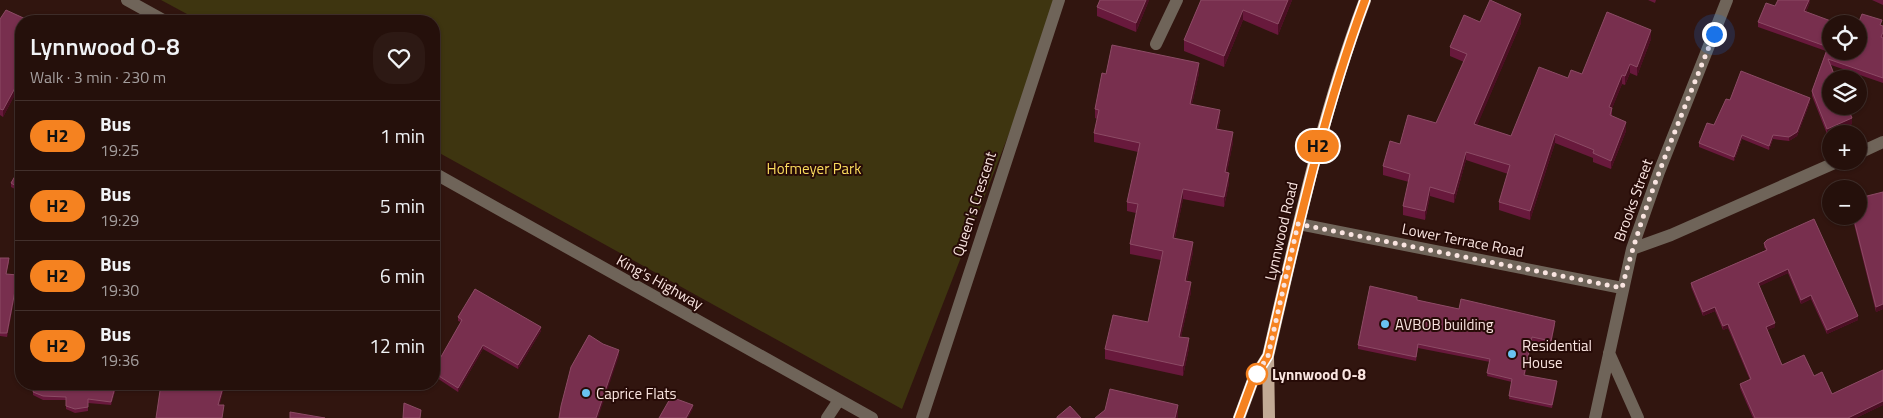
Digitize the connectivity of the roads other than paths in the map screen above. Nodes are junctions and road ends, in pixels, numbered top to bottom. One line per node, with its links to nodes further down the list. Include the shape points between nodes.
1 (127, 0): 6 (street)
2 (1059, 0): 20 (street, Queen's Crescent)
3 (1177, 0): 7 (street)
4 (1365, 0): 12 (main road, Lynnwood Road, via 1335,85)
5 (1727, 0): 13 (street, Brooks Street)
6 (154, 15)
7 (1156, 44)
8 (1883, 142): 9 (street)
9 (1867, 149)
10 (1822, 169): 13 (street, via 1671,236)
11 (440, 176): 17 (street, King's Highway)
12 (1298, 224): 14 (street, Lower Terrace Road); 16 (main road, Lynnwood Road)
13 (1632, 249): 14 (street, Brooks Street)
14 (1622, 288): 15 (street, Brooks Street)
15 (1609, 353): 23 (street, Brooks Street); 24 (street)
16 (1268, 356): 21 (main road, Lynnwood Road, via 1253,380); 22 (main road, Lynnwood Road)
17 (839, 400): 18 (street); 19 (street, King's Highway)
18 (827, 418)
19 (872, 418)
20 (922, 418)
21 (1239, 418)
22 (1269, 418)
23 (1595, 418)
24 (1638, 418)

